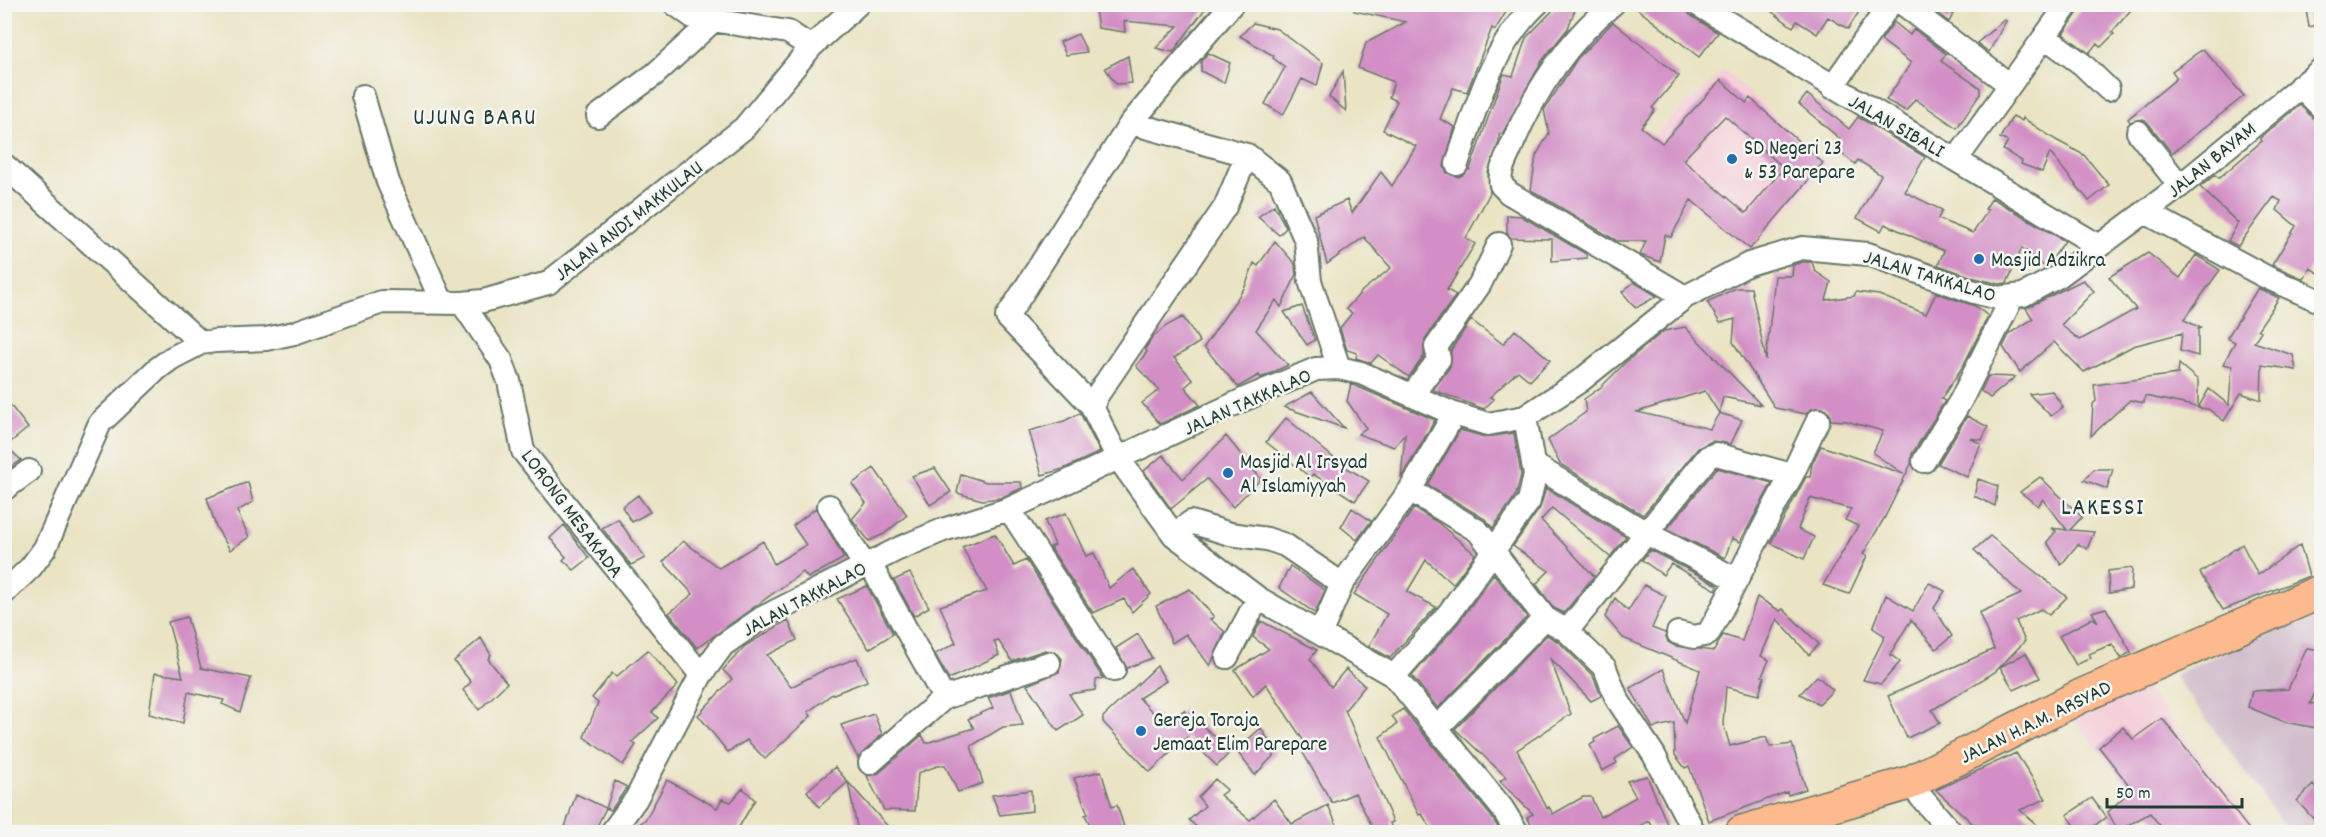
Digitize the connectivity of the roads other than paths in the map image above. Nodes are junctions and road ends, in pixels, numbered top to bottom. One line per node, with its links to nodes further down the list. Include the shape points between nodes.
1 (675, 4): 10 (street, via 693,17)
2 (858, 4): 12 (street, JALAN ANDI MAKKULAU)
3 (1232, 4): 21 (street)
4 (1537, 4): 25 (street, via 1520,20 1487,76)
5 (1613, 4): 31 (street, via 1549,72 1529,104 1502,170 1501,185)
6 (1697, 4): 16 (street, JALAN SIBALI)
7 (1890, 4): 16 (street)
8 (1904, 4): 14 (street)
9 (2068, 4): 11 (street)
10 (714, 21): 12 (street, via 788,32); 20 (street, via 663,67)
11 (2044, 37): 14 (street); 17 (street, via 2082,64)
12 (811, 47): 34 (street, JALAN ANDI MAKKULAU, via 744,128 548,283 483,301)
13 (2322, 69): 15 (street, JALAN BAYAM)
14 (2010, 85): 24 (street)
15 (2300, 86): 19 (street); 27 (street, JALAN BAYAM)
16 (1832, 87): 24 (street, JALAN SIBALI)
17 (2108, 89)
18 (363, 96): 34 (street, LORONG MESAKADA, via 387,182)
19 (2322, 108)
20 (598, 116)
21 (1131, 123): 23 (street); 38 (street, via 1007,317)
22 (2138, 132): 27 (street)
23 (1247, 155): 36 (street, via 1280,182 1293,208 1306,241 1315,301); 38 (street, via 1225,207)
24 (1956, 160): 30 (street, JALAN SIBALI)
25 (1457, 164)
26 (4, 165): 35 (street)
27 (2180, 186): 28 (street, JALAN BAYAM)
28 (2145, 212): 30 (street, JALAN BAYAM); 33 (street, via 2266,277)
29 (1499, 244): 37 (street, via 1480,284 1436,347 1439,359)
30 (2097, 245): 32 (street, JALAN TAKKALAO, via 2059,276)
31 (1685, 297): 32 (street, JALAN TAKKALAO, via 1749,264 1811,248 1868,254 1971,291); 40 (street, JALAN TAKKALAO, via 1580,381)
32 (2013, 297): 43 (street, via 1961,400)
33 (2322, 302)
34 (452, 303): 35 (street, JALAN ANDI MAKKULAU, via 382,302 294,333); 67 (street, LORONG MESAKADA, via 501,360 523,452)
35 (201, 343): 58 (street, JALAN ANDI MAKKULAU, via 157,369 100,423 45,548)
36 (1339, 368): 37 (street, JALAN TAKKALAO); 42 (street, JALAN TAKKALAO, via 1316,369)
37 (1412, 395): 39 (street, JALAN TAKKALAO)
38 (1092, 406): 42 (street)
39 (1454, 414): 40 (street, JALAN TAKKALAO, via 1488,424); 48 (street)
40 (1525, 417): 44 (street)
41 (1818, 420): 46 (street)
42 (1118, 459): 50 (street, JALAN TAKKALAO); 52 (street)
43 (1924, 461)
44 (1533, 464): 51 (street); 53 (street, via 1533,490)
45 (29, 471): 47 (street)
46 (1792, 475): 51 (street, via 1716,454 1708,457); 55 (street)
47 (4, 489)
48 (1410, 490): 53 (street, via 1478,531); 56 (street)
49 (829, 506): 54 (street)
50 (1009, 509): 54 (street, JALAN TAKKALAO, via 943,530); 66 (street)
51 (1646, 533): 55 (street); 61 (street)
52 (1174, 535): 56 (street, via 1187,523 1195,522 1230,534 1267,539 1284,545); 59 (street)
53 (1494, 550): 60 (street); 68 (street, via 1449,613)
54 (866, 564): 67 (street, JALAN TAKKALAO, via 734,635); 69 (street)
55 (1736, 579): 63 (street, via 1708,634 1694,637)
56 (1342, 584): 62 (street)
57 (2322, 591): 72 (highway, JALAN H.A.M. ARSYAD, via 2081,696)
58 (4, 593)
59 (1258, 598): 62 (street); 64 (street)
60 (1545, 618): 61 (street); 70 (street)
61 (1567, 631): 75 (street, via 1605,668 1617,699 1654,755)
62 (1321, 632): 68 (street)
63 (1677, 633)
64 (1227, 657)
65 (1049, 663): 69 (street)
66 (1114, 670)
67 (701, 675): 73 (street, JALAN TAKKALAO, via 636,798)
68 (1394, 676): 70 (street)
69 (944, 698): 71 (street)
70 (1438, 727): 74 (street)
71 (870, 763)
72 (1909, 783): 76 (highway, JALAN H.A.M. ARSYAD); 77 (street)
73 (612, 832)
74 (1517, 832)
75 (1694, 832)
76 (1742, 832)
77 (1951, 832)

